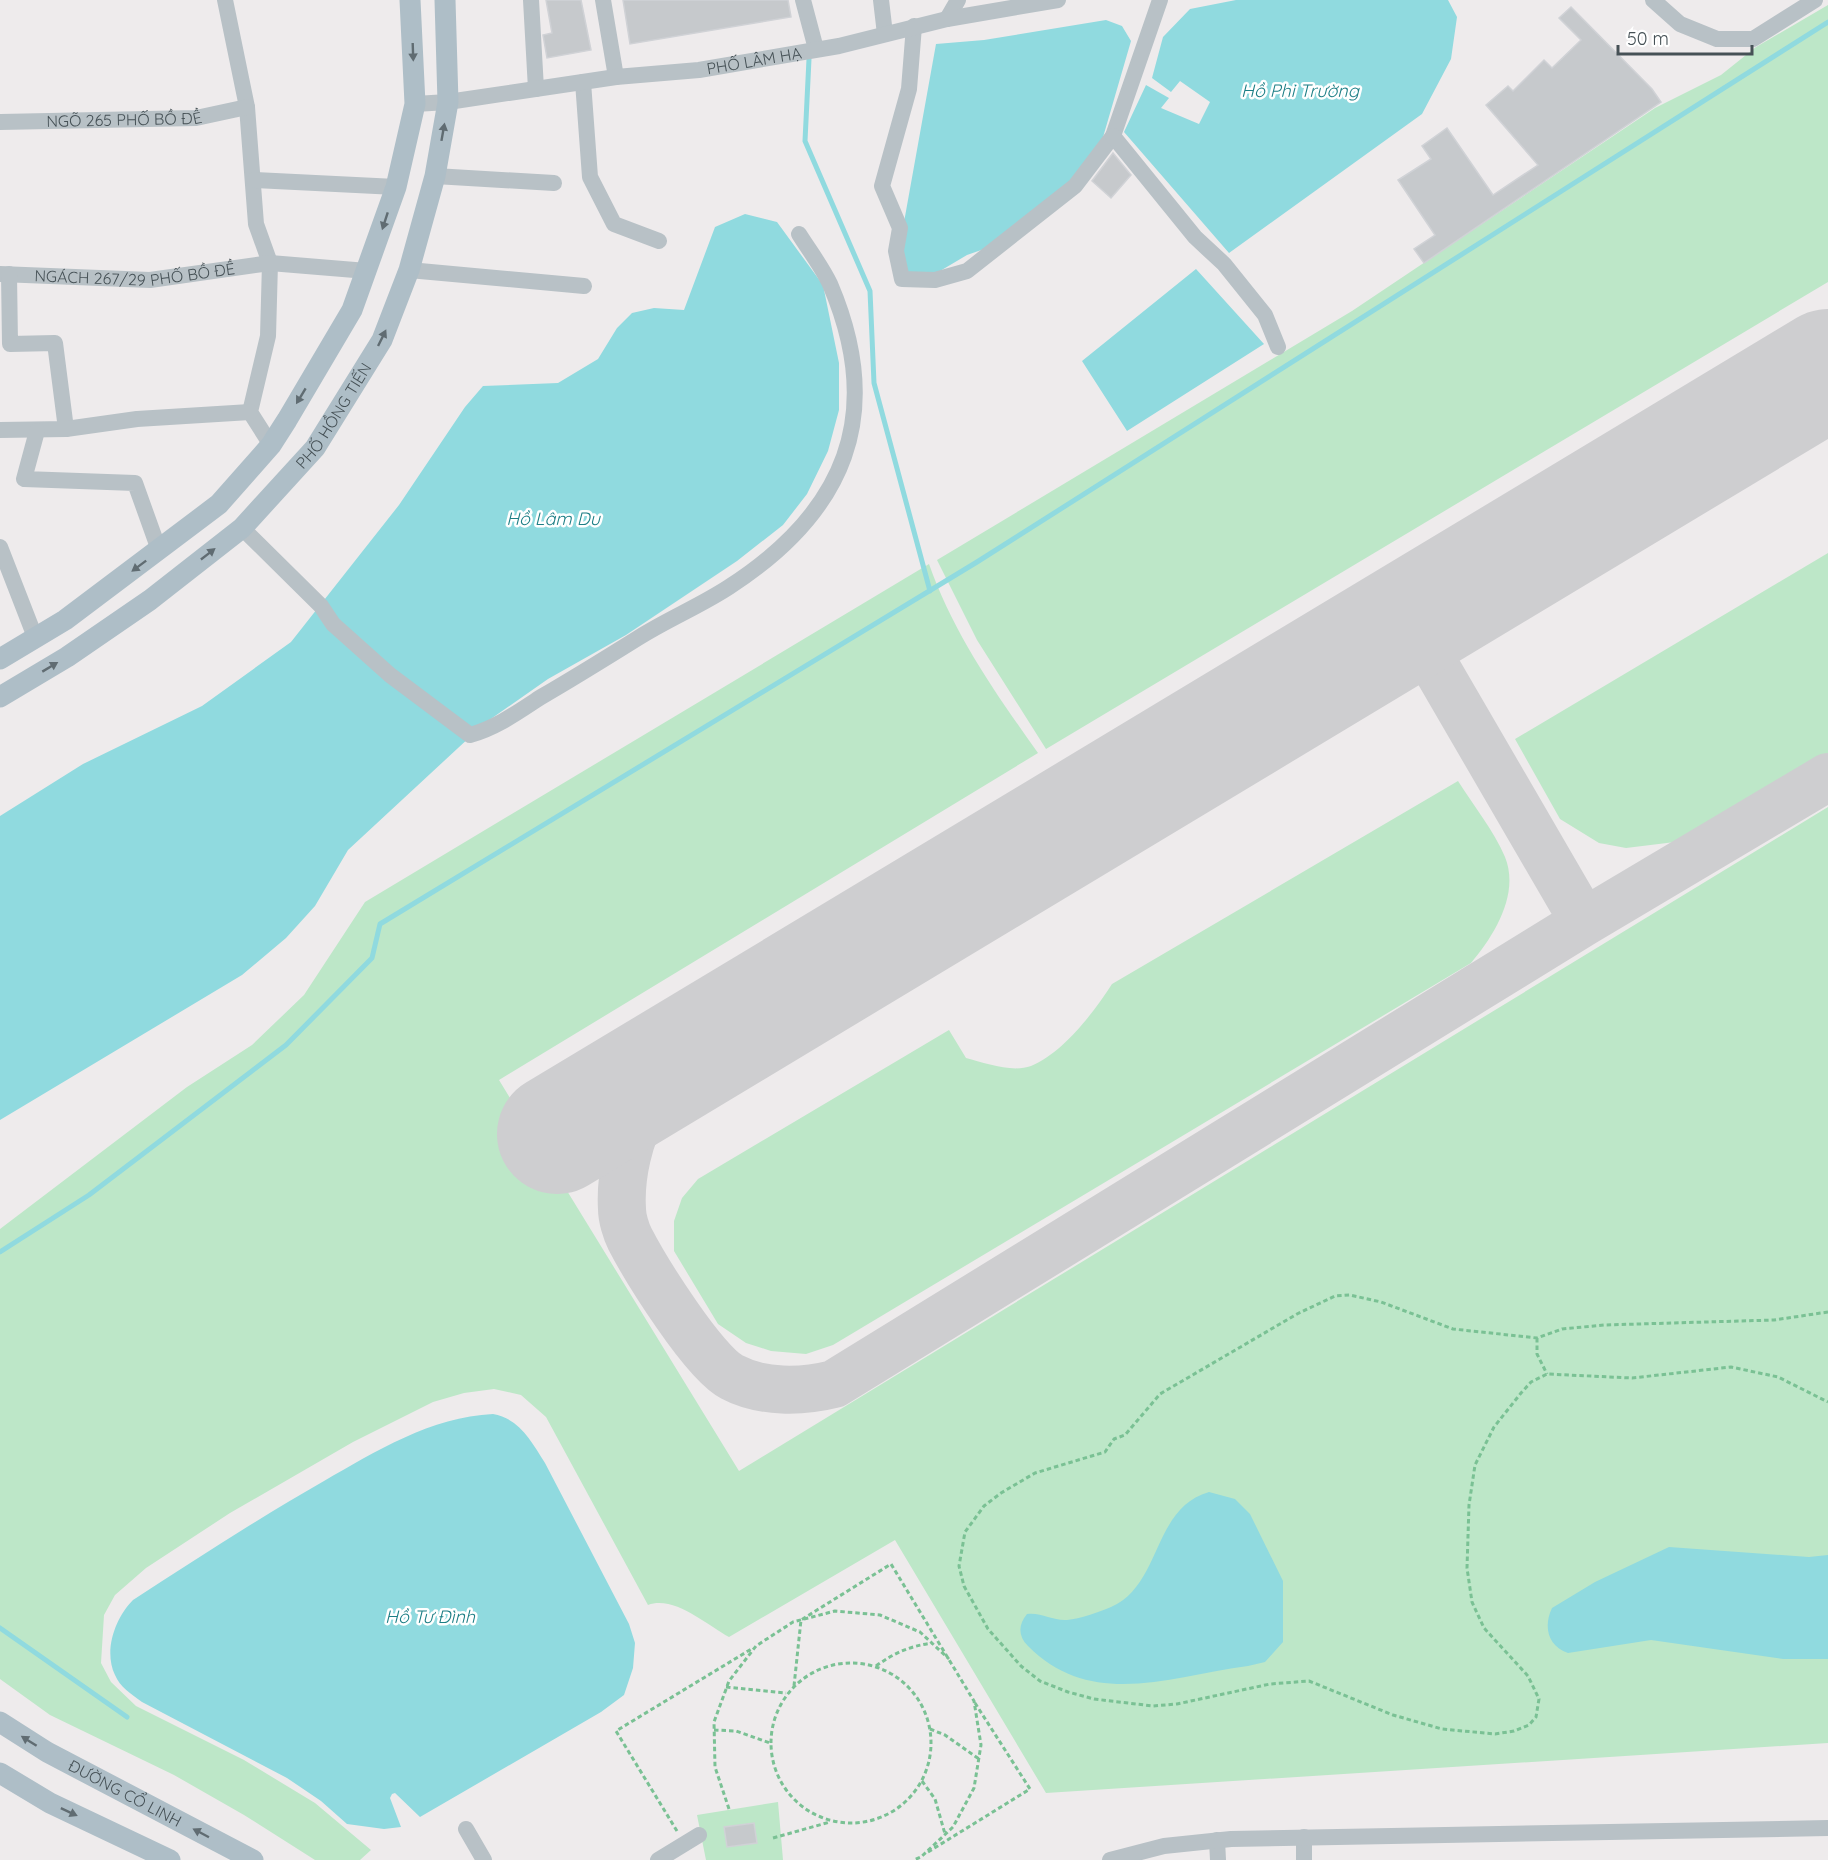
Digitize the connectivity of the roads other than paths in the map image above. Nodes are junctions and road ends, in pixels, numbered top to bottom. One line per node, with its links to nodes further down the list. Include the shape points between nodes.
1 (225, 0): 22 (street)
2 (410, 0): 21 (main road, PHỐ HỒNG TIẾN, one-way to 21)
3 (445, 0): 20 (main road, PHỐ HỒNG TIẾN)
4 (531, 0): 19 (street)
5 (603, 0): 17 (street)
6 (803, 0): 16 (street)
7 (881, 0): 15 (street)
8 (958, 0): 13 (street)
9 (1058, 0): 13 (street, PHỐ LÂM HẠ)
10 (1160, 0): 24 (street)
11 (1653, 0): 12 (street, via 1680,24 1717,39 1753,39)
12 (1815, 0)
13 (947, 19): 14 (street, PHỐ LÂM HẠ)
14 (914, 26): 15 (street, PHỐ LÂM HẠ); 24 (street, via 909,89 882,186 900,228 896,252 902,279 935,280 967,272 1075,186)
15 (885, 34): 16 (street, PHỐ LÂM HẠ)
16 (816, 49): 17 (street, PHỐ LÂM HẠ, via 699,70)
17 (616, 77): 18 (street, PHỐ LÂM HẠ)
18 (583, 82): 19 (street, PHỐ LÂM HẠ); 30 (street, via 590,177 614,224)
19 (536, 89): 20 (street, PHỐ LÂM HẠ)
20 (448, 102): 21 (street, PHỐ LÂM HẠ); 25 (main road, PHỐ HỒNG TIẾN, one-way to 20)
21 (415, 104): 28 (main road, PHỐ HỒNG TIẾN)
22 (247, 107): 23 (street, NGÕ 265 PHỐ BỒ ĐỀ, via 196,118); 26 (street)
23 (0, 122)
24 (1113, 136): 36 (street, via 1265,315)
25 (435, 176): 27 (street); 32 (main road, PHỐ HỒNG TIẾN)
26 (255, 180): 28 (street); 31 (street, via 256,224)
27 (554, 183)
28 (396, 187): 33 (main road, PHỐ HỒNG TIẾN, one-way to 33)
29 (799, 234): 42 (street, via 829,283 847,333 854,385 852,436 827,494 809,520 730,586 498,724 470,735 390,675 333,624 321,606)
30 (659, 241)
31 (270, 263): 33 (street, NGÁCH 267/29 PHỐ BỒ ĐỀ); 34 (street, NGÁCH 267/29 PHỐ BỒ ĐỀ, via 150,280); 37 (street, via 268,336)
32 (409, 270): 35 (street); 42 (main road, PHỐ HỒNG TIẾN, one-way to 32, via 315,448 382,340)
33 (367, 272): 41 (main road, PHỐ HỒNG TIẾN, one-way to 41, via 352,310)
34 (4, 274): 38 (street, via 10,344 55,343)
35 (584, 285)
36 (1278, 347)
37 (250, 412): 38 (street, via 137,419); 41 (street)
38 (66, 429): 40 (street)
39 (0, 430): 40 (street)
40 (37, 431): 44 (street, via 24,479 135,483)
41 (272, 444): 44 (main road, PHỐ HỒNG TIẾN, via 219,504)
42 (242, 528): 47 (main road, PHỐ HỒNG TIẾN, one-way to 42, via 150,600)
43 (0, 547): 45 (street)
44 (159, 550): 45 (main road, PHỐ HỒNG TIẾN, one-way to 45)
45 (35, 638): 46 (main road, PHỐ HỒNG TIẾN)
46 (0, 659)
47 (0, 697)
48 (0, 1722): 57 (main road, ĐƯỜNG CỔ LINH, one-way to 48, via 46,1752)
49 (0, 1773): 56 (main road, one-way to 56, via 50,1803)
50 (1828, 1828): 52 (street)
51 (466, 1829): 58 (street)
52 (1304, 1837): 54 (street); 62 (street)
53 (692, 1840): 59 (street)
54 (1217, 1840): 55 (street); 61 (street)
55 (1158, 1853): 60 (street)
56 (170, 1860)
57 (253, 1860)
58 (484, 1860)
59 (658, 1860)
60 (1110, 1860)
61 (1218, 1860)
62 (1305, 1860)

